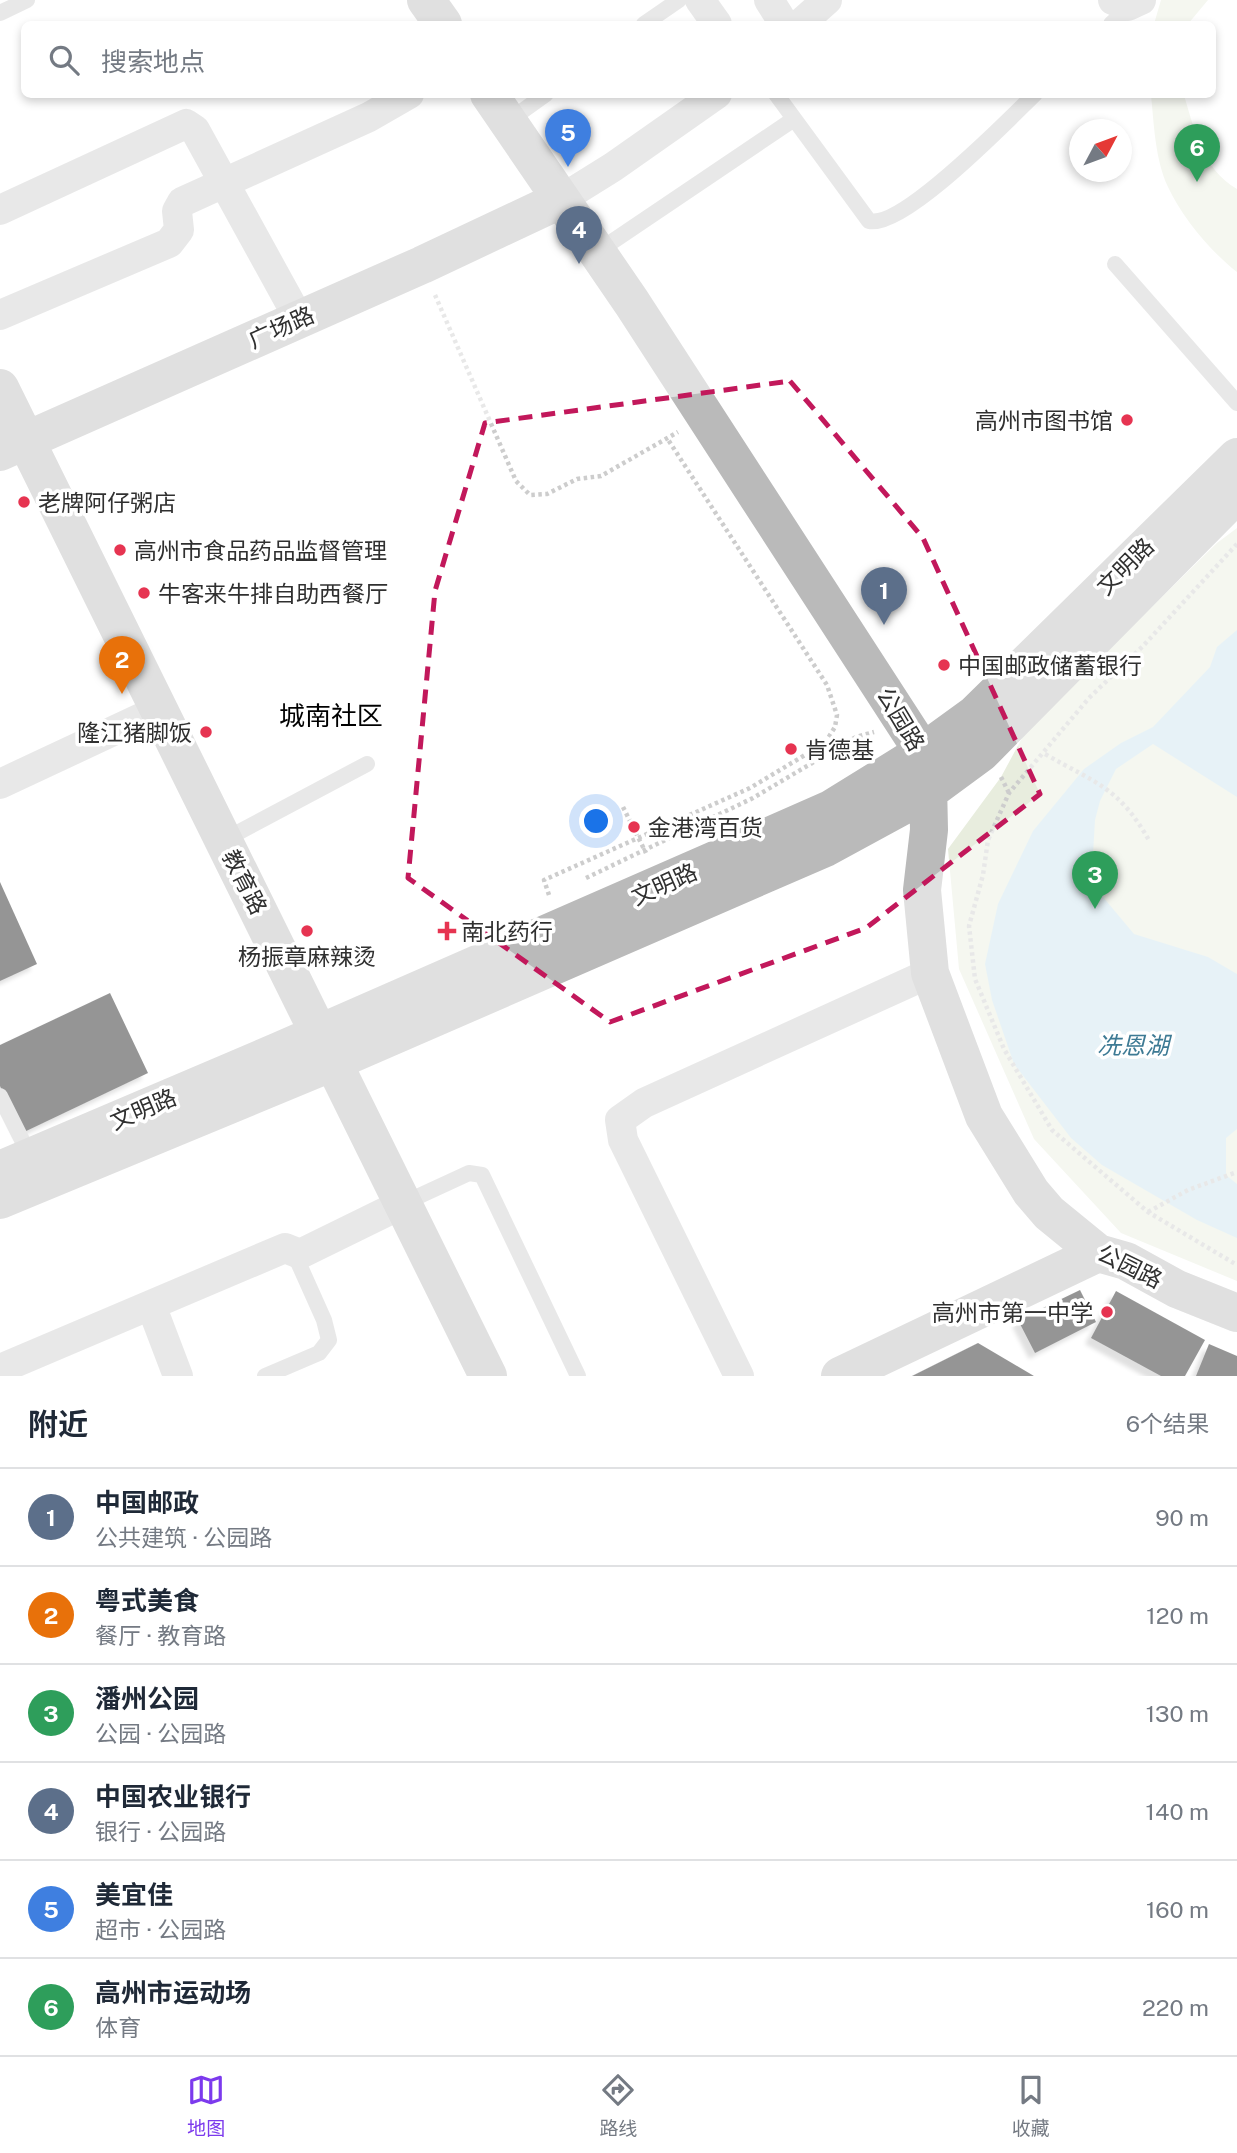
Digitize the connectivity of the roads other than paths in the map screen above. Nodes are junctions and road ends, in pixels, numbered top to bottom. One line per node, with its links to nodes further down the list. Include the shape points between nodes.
1 (27, 0): 7 (lane)
2 (426, 0): 8 (street)
3 (679, 0): 9 (lane)
4 (701, 0): 10 (street)
5 (769, 0): 11 (street)
6 (827, 0): 12 (street)
7 (0, 13)
8 (441, 21)
9 (648, 21)
10 (715, 21)
11 (783, 21)
12 (803, 21)
13 (402, 98): 20 (street)
14 (532, 98): 18 (lane)
15 (711, 98): 21 (street)
16 (779, 98): 19 (lane)
17 (1031, 98): 19 (lane, via 933,188 895,216 873,223)
18 (498, 108): 21 (street, 公园路)
19 (794, 119): 23 (lane)
20 (225, 184): 22 (street, via 195,130 186,124); 25 (street, via 179,205 179,230 169,243); 26 (street)
21 (560, 200): 23 (street, 公园路); 26 (street, 广场路)
22 (0, 210)
23 (597, 253): 33 (street, 公园路)
24 (1115, 264): 28 (lane)
25 (0, 315)
26 (299, 319): 29 (street, 广场路)
27 (0, 388): 29 (street, 教育路)
28 (1237, 403)
29 (13, 446): 32 (street, 教育路)
30 (1237, 457): 33 (street, 文明路, via 990,702)
31 (1237, 494): 36 (street, 文明路, via 986,748)
32 (160, 709): 35 (street); 37 (street, 教育路)
33 (923, 752): 36 (street, 公园路); 39 (street, 文明路, via 831,809 663,884)
34 (368, 764): 37 (lane)
35 (0, 785)
36 (928, 792): 38 (street, 公园路, via 922,890); 39 (street, 文明路, via 825,848)
37 (224, 840): 39 (street, 教育路)
38 (930, 973): 44 (street, 公园路, via 984,1116 1031,1192); 53 (street, via 644,1103 620,1120 623,1140)
39 (327, 1048): 41 (street, 文明路); 42 (street, 文明路); 43 (street, 教育路)
40 (0, 1096): 41 (lane)
41 (15, 1163)
42 (0, 1200)
43 (404, 1203): 45 (street); 51 (street, 教育路); 52 (lane, via 469,1173 482,1175)
44 (1098, 1253): 47 (street, 公园路, via 1126,1261 1177,1289); 54 (street)
45 (294, 1254): 46 (street, via 285,1248); 50 (lane, via 329,1340 319,1353)
46 (151, 1305): 48 (street); 49 (street)
47 (1237, 1313)
48 (0, 1369)
49 (178, 1376)
50 (265, 1376)
51 (488, 1376)
52 (578, 1376)
53 (739, 1376)
54 (841, 1376)

